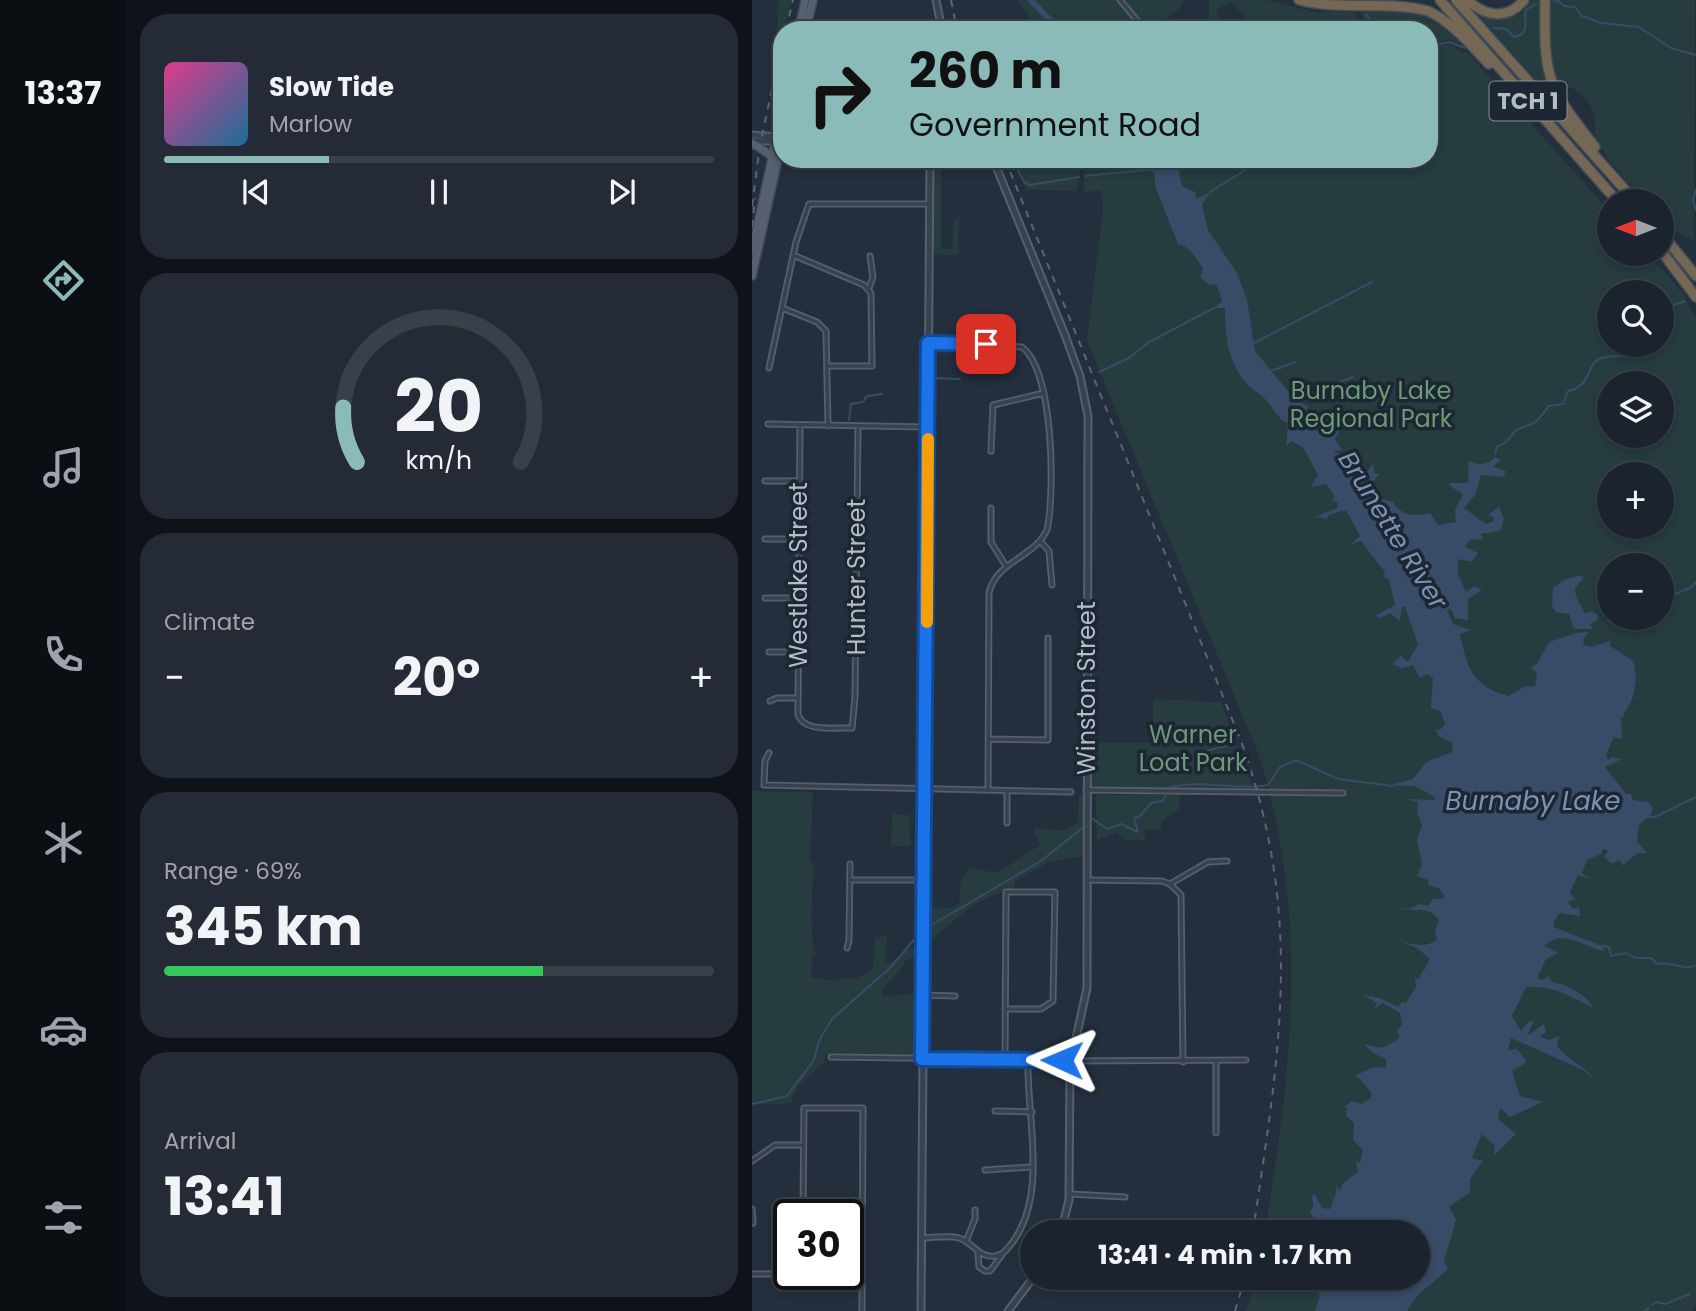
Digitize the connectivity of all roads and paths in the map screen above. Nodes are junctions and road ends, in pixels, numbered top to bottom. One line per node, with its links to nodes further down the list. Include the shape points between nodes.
1 (805, 0): 11 (main road)
2 (813, 0): 12 (main road)
3 (936, 0): 13 (street)
4 (1120, 0): 14 (street)
5 (1299, 0): 15 (highway, via 1334,6 1396,4 1428,12 1450,25)
6 (1440, 0): 15 (highway, TCH 1)
7 (1456, 0): 24 (highway, TCH 1)
8 (1467, 0): 9 (highway, via 1495,14 1514,10)
9 (1524, 0)
10 (1545, 0): 24 (highway, via 1544,48 1553,88)
11 (801, 21)
12 (808, 21)
13 (940, 21)
14 (1138, 21)
15 (1520, 92): 25 (highway, TCH 1)
16 (752, 135): 17 (street)
17 (773, 138)
18 (773, 140): 19 (street)
19 (752, 142): 20 (main road)
20 (772, 156): 29 (main road)
21 (773, 168): 33 (main road)
22 (930, 168): 27 (street)
23 (996, 168): 69 (street, Winston Street, via 1065,335 1085,397)
24 (1623, 185): 26 (highway, TCH 1)
25 (1606, 189)
26 (1626, 189)
27 (929, 204): 30 (street, via 809,204); 38 (street)
28 (1674, 249): 34 (highway)
29 (752, 251)
30 (793, 255): 35 (street); 37 (street)
31 (870, 256): 35 (street, via 873,277)
32 (1672, 266): 36 (highway)
33 (752, 276)
34 (1695, 276)
35 (869, 288): 39 (street, via 873,298 872,366)
36 (1695, 297)
37 (782, 307): 39 (street, via 822,325 828,338); 40 (street)
38 (928, 343): 41 (street, via 1019,346 1029,354); 46 (street)
39 (828, 366): 44 (street)
40 (769, 368)
41 (1045, 393): 47 (street, via 994,405); 53 (street, via 1048,519)
42 (768, 425): 43 (street)
43 (800, 426): 44 (street); 49 (street, Westlake Street)
44 (828, 426): 45 (street)
45 (858, 426): 46 (street); 63 (street, Hunter Street, via 852,728)
46 (928, 427): 66 (street)
47 (991, 451)
48 (765, 481): 49 (street)
49 (799, 481): 52 (street, Westlake Street)
50 (991, 508): 54 (street, via 991,542)
51 (765, 539): 52 (street)
52 (799, 539): 57 (street, Westlake Street)
53 (1040, 542): 54 (street); 55 (street, via 1050,551)
54 (1006, 566): 64 (street, via 989,593)
55 (1052, 585)
56 (765, 598): 57 (street)
57 (798, 598): 60 (street, Westlake Street)
58 (1048, 638): 64 (street, via 1048,740)
59 (770, 652): 60 (street)
60 (798, 652): 61 (street, Westlake Street)
61 (798, 698): 62 (street); 63 (street, Westlake Street)
62 (770, 701)
63 (802, 723)
64 (988, 739): 67 (street)
65 (769, 754): 66 (street, via 764,785)
66 (925, 788): 67 (street); 76 (street)
67 (988, 789): 68 (street)
68 (1007, 790): 70 (street); 72 (street)
69 (1086, 790): 71 (street); 77 (street, Winston Street)
70 (1071, 792)
71 (1343, 793)
72 (1007, 823)
73 (1227, 861): 78 (street, via 1208,862)
74 (850, 864): 75 (street)
75 (850, 880): 76 (street); 79 (street)
76 (924, 880): 80 (street)
77 (1088, 880): 78 (street); 89 (street, Winston Street, via 1087,988)
78 (1170, 884): 91 (street, via 1183,901)
79 (846, 948)
80 (923, 995): 81 (street); 84 (street)
81 (955, 996)
82 (1005, 1009): 82 (street, via 1006,892 1055,892 1054,997 1041,1009); 85 (street)
83 (831, 1057): 84 (street)
84 (922, 1059): 85 (street); 107 (street)
85 (1005, 1059): 86 (street)
86 (1028, 1059): 87 (street); 93 (street)
87 (1062, 1060)
88 (1246, 1060): 90 (street)
89 (1071, 1061): 91 (street); 99 (street, Winston Street)
90 (1216, 1061): 91 (street); 94 (street)
91 (1183, 1062)
92 (995, 1111): 93 (street)
93 (1031, 1112): 97 (street)
94 (1216, 1133)
95 (803, 1145): 96 (street, via 775,1145); 101 (street); 102 (street, via 804,1108 863,1108)
96 (752, 1161)
97 (1031, 1167): 98 (street); 110 (street, via 1028,1216)
98 (985, 1170)
99 (1069, 1194): 100 (street); 105 (street, Winston Street)
100 (1125, 1197)
101 (803, 1199)
102 (862, 1199)
103 (752, 1209): 106 (street)
104 (975, 1210): 108 (street)
105 (1064, 1220)
106 (753, 1223)
107 (921, 1238): 108 (street); 116 (street)
108 (965, 1242): 109 (street)
109 (978, 1253): 110 (street); 110 (street, via 979,1267 985,1272)
110 (1003, 1254)
111 (752, 1274): 112 (street)
112 (773, 1274)
113 (862, 1290): 115 (street)
114 (1024, 1290): 117 (street)
115 (862, 1311)
116 (921, 1311)
117 (1008, 1311)

